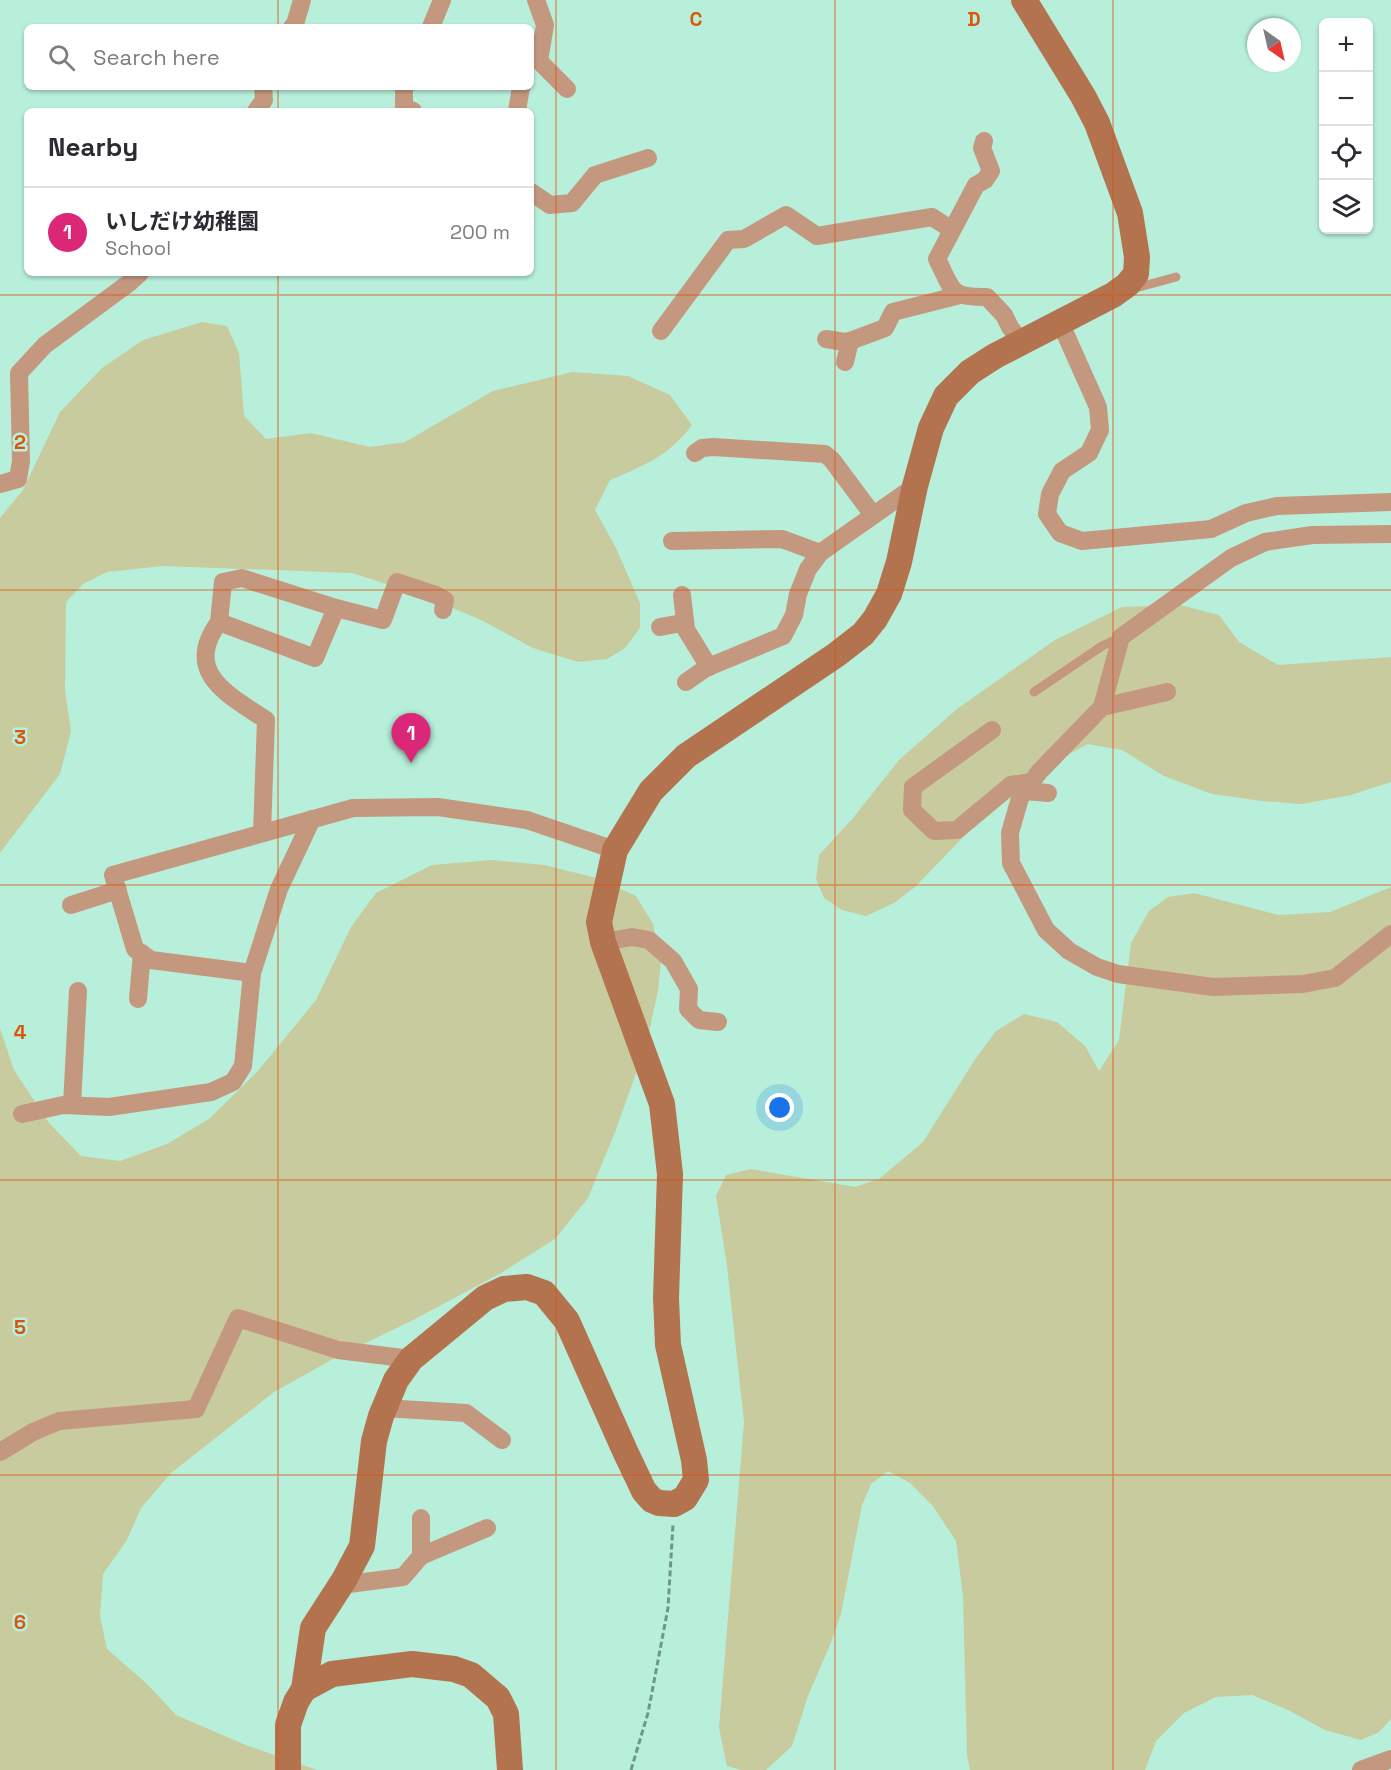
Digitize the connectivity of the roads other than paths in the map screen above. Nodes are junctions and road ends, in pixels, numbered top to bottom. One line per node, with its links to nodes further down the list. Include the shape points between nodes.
1 (302, 0): 5 (street)
2 (442, 0): 6 (street)
3 (536, 0): 7 (street, via 545,25)
4 (1024, 0): 22 (street, via 1097,123 1130,213 1136,274)
5 (295, 24)
6 (432, 24)
7 (535, 66): 8 (street)
8 (567, 89)
9 (263, 90): 12 (street, via 264,100)
10 (404, 90): 13 (street)
11 (520, 90): 14 (street)
12 (258, 108)
13 (406, 108)
14 (518, 108)
15 (984, 141): 18 (street, via 982,148 991,171 976,185)
16 (648, 158): 17 (street, via 595,175 572,202 550,205)
17 (534, 194)
18 (952, 230): 21 (street, via 937,259 954,292); 24 (street, via 932,217 817,236 786,215 744,238 728,240)
19 (137, 276): 30 (street, via 45,345 19,373 18,479)
20 (1176, 277): 22 (lane)
21 (960, 295): 26 (street, via 893,312 885,328); 27 (street, via 987,297)
22 (1113, 295): 23 (street)
23 (1060, 322): 27 (street); 32 (street, via 1098,407 1100,430 1089,453 1062,471 1050,494 1047,514 1060,533 1082,541 1210,529 1246,513 1277,506)
24 (661, 331)
25 (826, 339): 26 (street)
26 (850, 341): 28 (street)
27 (1021, 342): 31 (street, via 970,372 946,396 931,428)
28 (845, 362)
29 (695, 453): 33 (street, via 713,447 825,454)
30 (0, 484)
31 (915, 486): 33 (street); 54 (street, via 889,594 863,634 686,756 651,791)
32 (1391, 502)
33 (873, 516): 36 (street)
34 (1391, 534): 43 (street, via 1312,535 1265,542 1231,558)
35 (672, 541): 36 (street, via 782,539)
36 (820, 553): 44 (street, via 808,569 783,636)
37 (682, 595): 42 (street)
38 (336, 608): 39 (street, via 383,620 397,582 445,600); 40 (street, via 315,658); 40 (street, via 242,578 223,582)
39 (443, 610)
40 (219, 622): 53 (street, via 206,658 208,672 222,690 266,720)
41 (660, 627): 42 (street, via 682,623)
42 (686, 629): 44 (street)
43 (1121, 637): 46 (lane); 48 (street)
44 (710, 667): 45 (street)
45 (686, 682)
46 (1034, 692)
47 (1167, 692): 48 (street)
48 (1102, 706): 50 (street)
49 (992, 730): 50 (street, via 913,788 912,810 934,831 957,830 1011,785)
50 (1028, 787): 51 (street); 57 (street, via 1020,798 1010,833 1011,863 1046,930 1069,951 1097,967 1118,974 1213,987 1303,984 1335,978)
51 (1048, 793)
52 (312, 819): 53 (street); 54 (street, via 353,808 438,807 527,820); 60 (street, via 279,889)
53 (262, 833): 55 (street, via 113,875)
54 (615, 850): 58 (street, via 599,922)
55 (118, 890): 56 (street); 59 (street, via 135,949)
56 (70, 905)
57 (1391, 934)
58 (603, 942): 63 (street, via 632,937 649,940 673,961 689,989 688,1010 699,1020); 66 (street, via 662,1104 670,1174 668,1345 696,1480 685,1498 675,1504 659,1503 644,1491 567,1321 544,1293 527,1287 504,1289 485,1298)
59 (142, 953): 60 (street, via 151,960); 62 (street)
60 (252, 973): 64 (street, via 243,1066 233,1082 211,1092 109,1107)
61 (78, 991): 64 (street)
62 (138, 999)
63 (718, 1022)
64 (72, 1105): 65 (street)
65 (22, 1114)
66 (411, 1359): 67 (street, via 396,1380); 69 (street, via 338,1350 238,1318 196,1409 59,1421)
67 (384, 1408): 68 (street, via 466,1413); 73 (street, via 374,1441 362,1546)
68 (502, 1440)
69 (0, 1452)
70 (421, 1518): 72 (street)
71 (486, 1528): 72 (street)
72 (421, 1556): 73 (street, via 403,1578)
73 (341, 1585): 74 (street, via 313,1628)
74 (304, 1689): 76 (street, via 288,1725); 77 (street, via 332,1674 412,1665 454,1669 471,1675 498,1698 506,1714)
75 (1391, 1759): 78 (street)
76 (288, 1770)
77 (510, 1770)
78 (1361, 1770)

